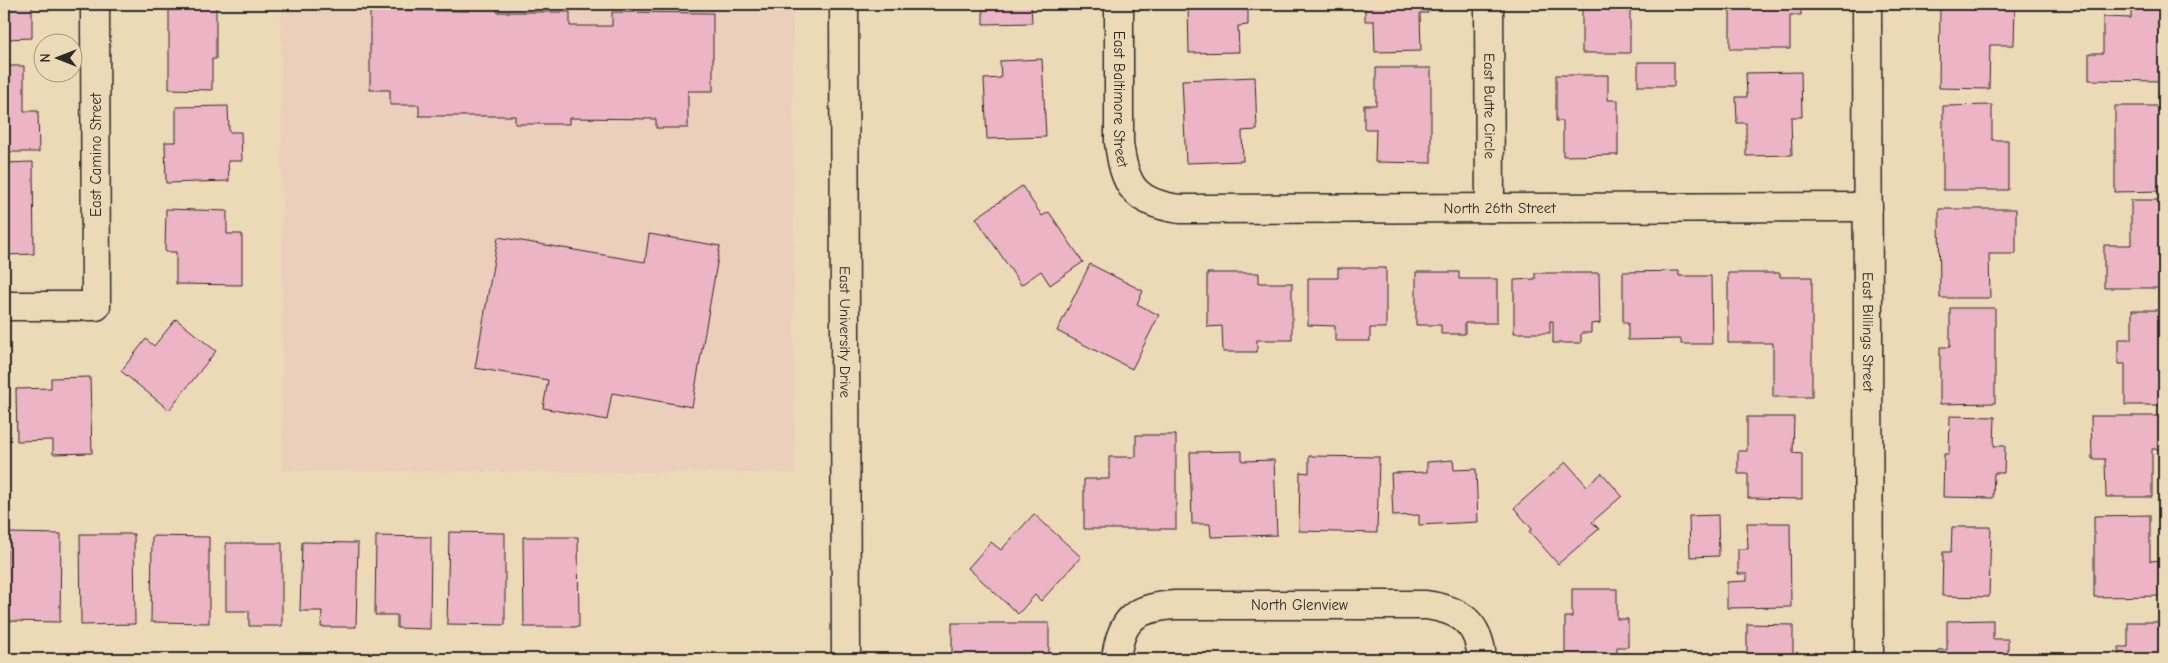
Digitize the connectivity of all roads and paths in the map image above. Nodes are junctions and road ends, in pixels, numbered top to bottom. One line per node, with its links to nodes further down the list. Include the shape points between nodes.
1 (95, 4): 9 (street, East Camino Street, via 96,306)
2 (844, 4): 10 (street, East University Drive)
3 (1119, 4): 6 (street, East Baltimore Street, via 1119,142 1126,179)
4 (1489, 4): 8 (street, East Butte Circle)
5 (1867, 4): 7 (street, East Billings Street)
6 (1134, 192): 8 (street, North 26th Street, via 1147,201 1180,209)
7 (1868, 207): 8 (street, North 26th Street); 13 (street, East Billings Street)
8 (1490, 208)
9 (4, 306)
10 (846, 659)
11 (1116, 659): 12 (street, North Glenview, via 1122,630 1130,618 1143,610 1175,605 1426,605 1455,612 1467,620 1476,633)
12 (1482, 659)
13 (1869, 659)

